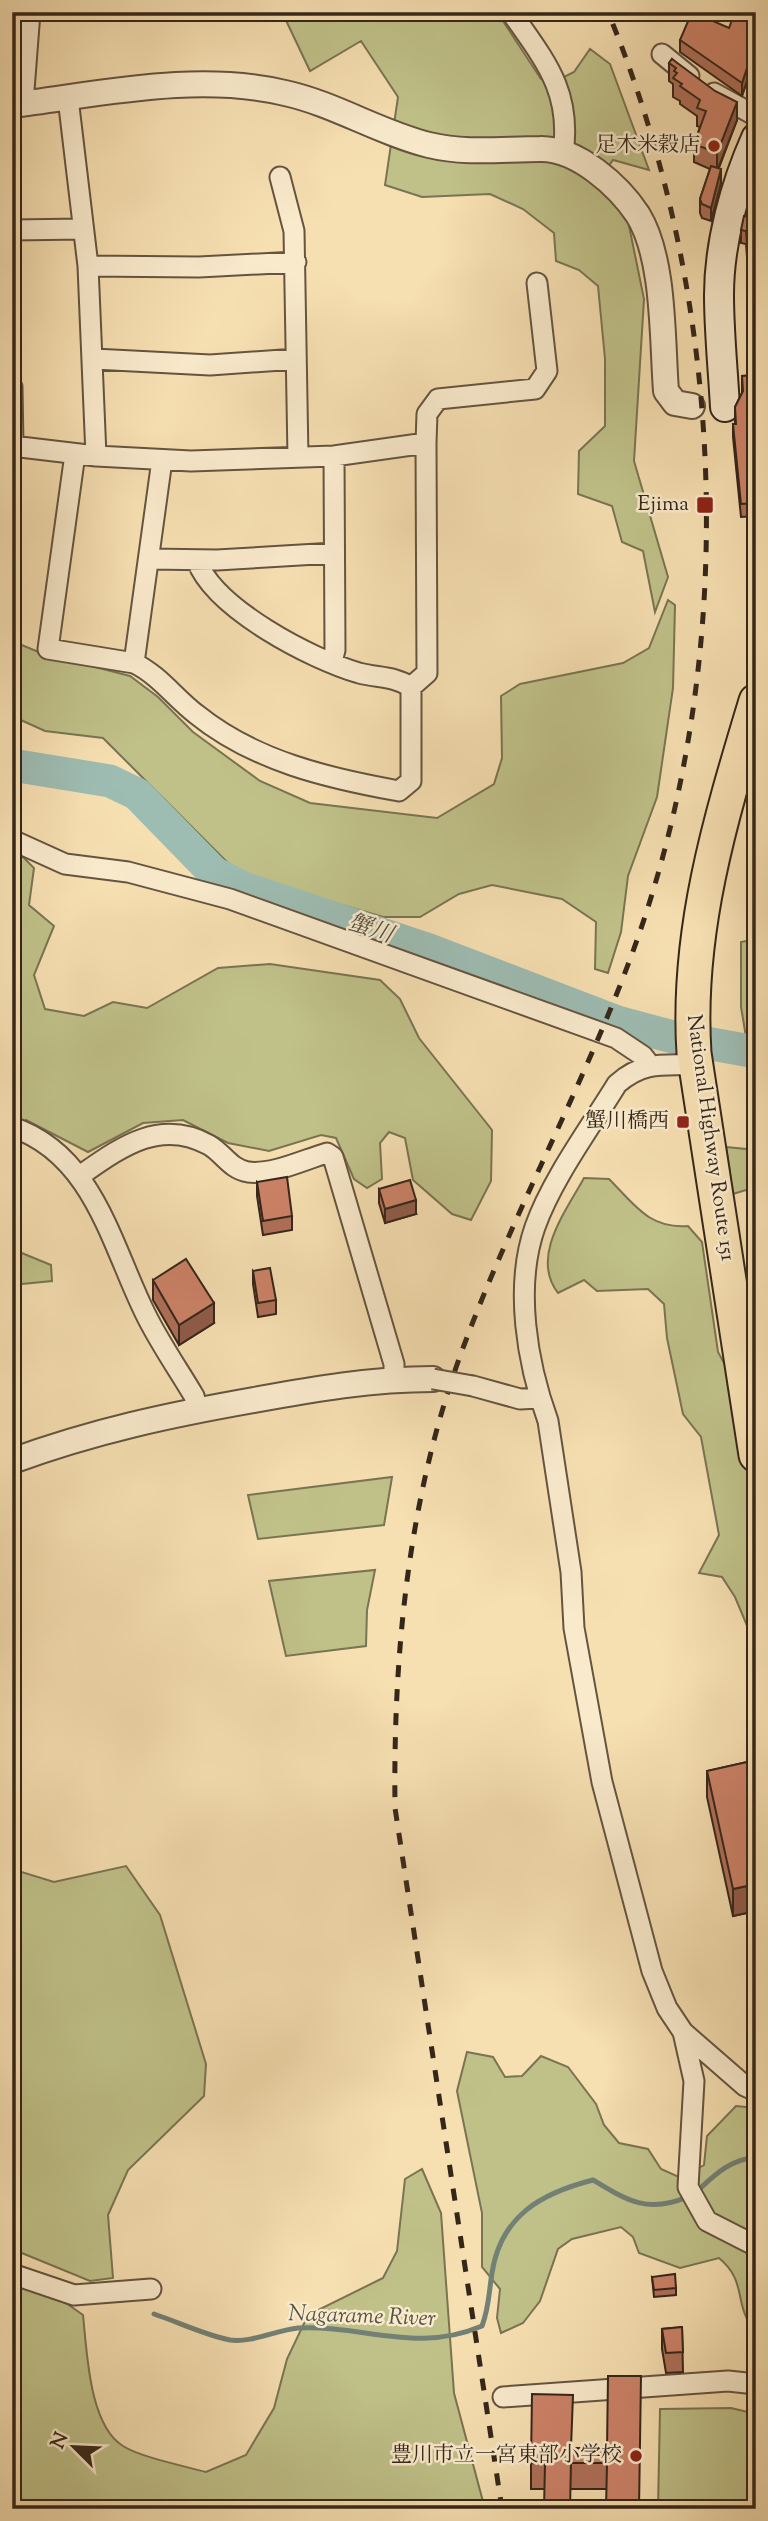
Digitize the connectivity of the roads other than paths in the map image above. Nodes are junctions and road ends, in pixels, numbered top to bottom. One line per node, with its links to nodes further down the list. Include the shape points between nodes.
1 (30, 12): 5 (street)
2 (511, 12): 8 (street, via 549,64 558,88 566,132)
3 (662, 54): 6 (street, via 722,99)
4 (68, 98): 5 (street); 8 (street, via 199,83 250,86 321,103 428,144 462,151 541,149); 10 (street)
5 (19, 104)
6 (756, 116)
7 (756, 138): 19 (main road, via 738,186 723,252 719,293)
8 (563, 154): 18 (street, via 615,187 638,216 651,245 656,272 666,391 675,403)
9 (280, 177): 12 (street, via 290,209)
10 (83, 229): 11 (street); 13 (street)
11 (12, 230)
12 (296, 262): 13 (street); 16 (street)
13 (88, 266): 15 (street)
14 (537, 283): 20 (street, via 547,371 535,389 438,399 427,414)
15 (94, 359): 16 (street, via 209,365); 23 (street)
16 (296, 359): 25 (street)
17 (12, 387): 21 (street)
18 (692, 406): 19 (street)
19 (724, 407)
20 (426, 443): 24 (street); 32 (street, via 427,673)
21 (12, 446): 22 (street)
22 (75, 454): 23 (street); 31 (street, via 48,649)
23 (96, 456): 26 (street)
24 (334, 456): 25 (street); 27 (street)
25 (298, 457): 26 (street)
26 (162, 460): 28 (street)
27 (334, 553): 29 (street); 30 (street)
28 (150, 559): 29 (street); 31 (street)
29 (197, 561): 30 (street, via 203,577 237,608 298,647)
30 (332, 662): 32 (street, via 359,673 397,678)
31 (134, 663): 32 (street, via 147,669 197,715 261,753 342,781 399,791 411,781)
32 (411, 687)
33 (756, 701): 35 (highway, National Highway Route 151, via 708,871 697,931 692,1018)
34 (12, 840): 36 (street, via 65,864 128,872 230,899 616,1038)
35 (695, 1059): 36 (street); 43 (highway, National Highway Route 151)
36 (650, 1065): 41 (street, via 633,1070 617,1084 535,1227 526,1258 524,1294)
37 (12, 1127): 38 (street, via 61,1154)
38 (81, 1175): 39 (street, via 146,1136 169,1132 210,1146 244,1172 259,1173 327,1153 333,1157 394,1364); 42 (street, via 146,1315)
39 (394, 1379): 40 (street); 42 (street, via 351,1382)
40 (433, 1379): 41 (street, bridge, via 520,1399)
41 (539, 1398): 45 (street, via 548,1421 571,1572 574,1628 602,1782 652,1971)
42 (198, 1410): 44 (street, via 123,1424)
43 (756, 1455)
44 (12, 1461)
45 (683, 2032): 46 (street); 47 (street, via 694,2081 688,2187 707,2221)
46 (756, 2091)
47 (756, 2246)
48 (12, 2274): 49 (street, via 74,2295)
49 (150, 2289)
50 (756, 2384): 51 (street, via 728,2381)
51 (503, 2397)

